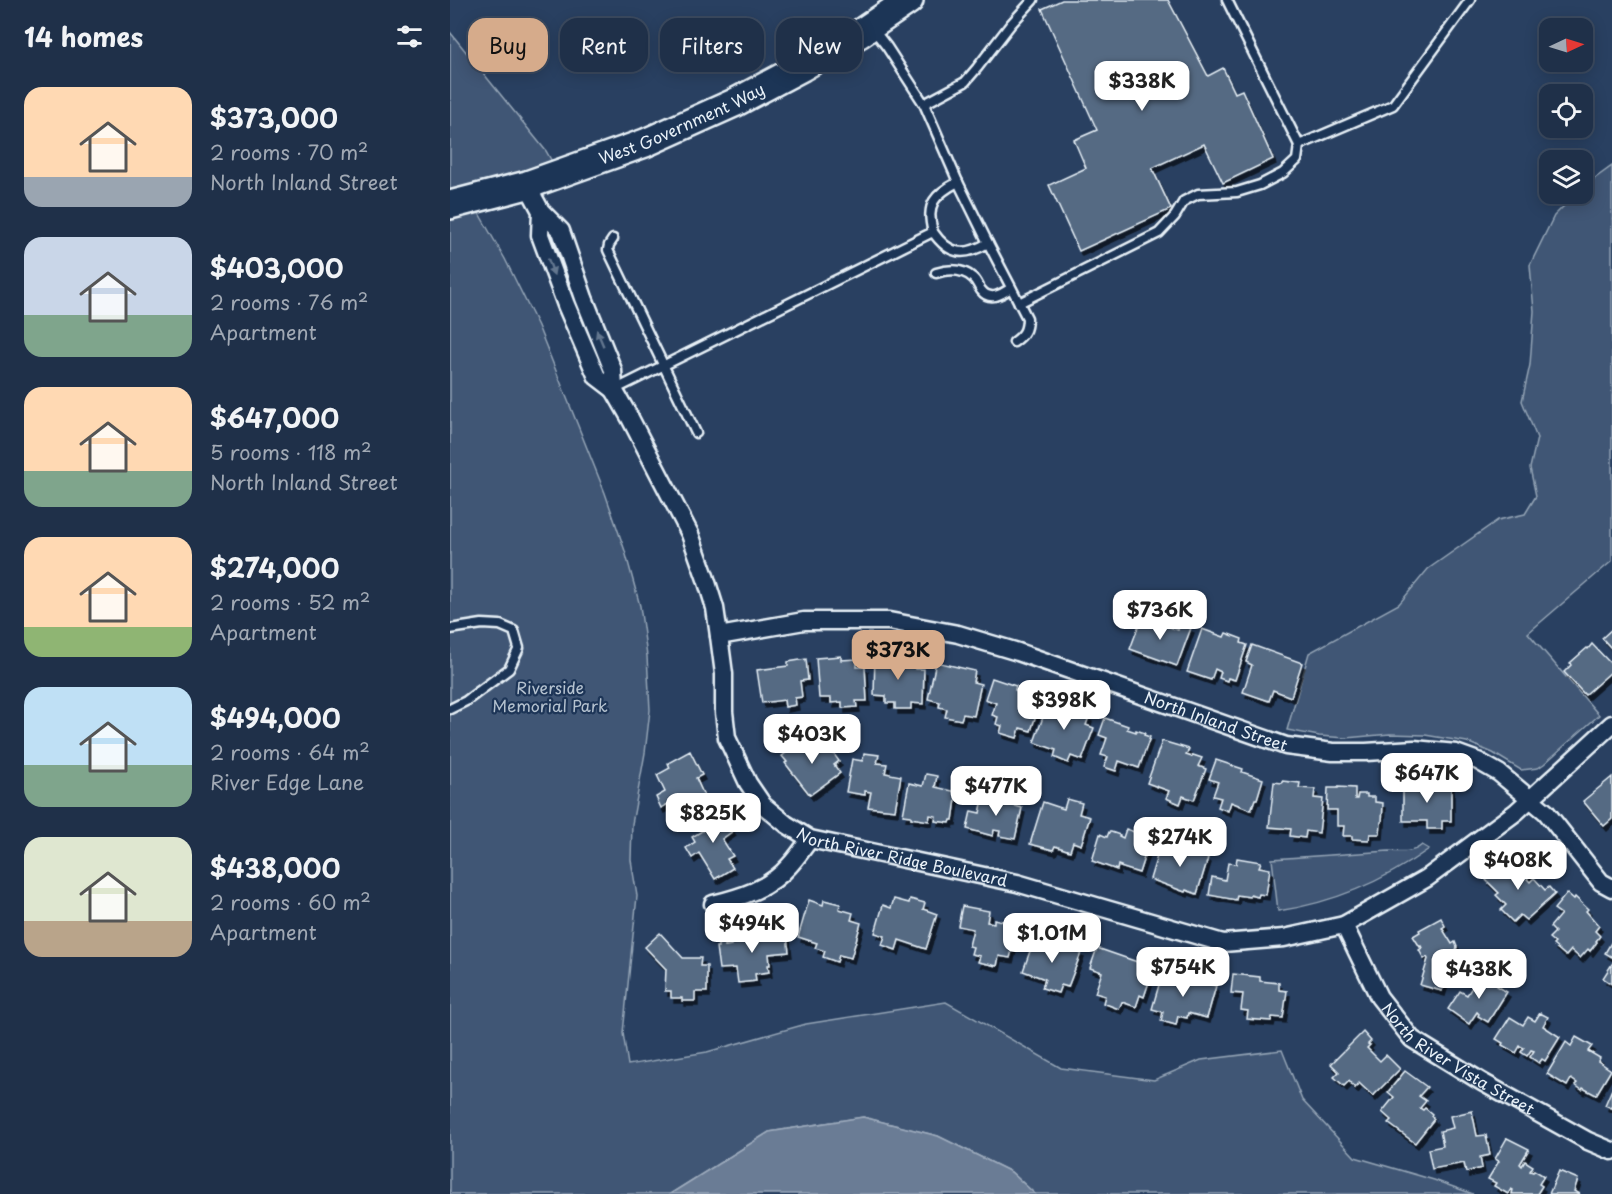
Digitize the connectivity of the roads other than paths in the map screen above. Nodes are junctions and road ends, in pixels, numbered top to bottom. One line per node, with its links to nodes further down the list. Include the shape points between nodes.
1 (909, 0): 5 (main road, West Government Way)
2 (1033, 0): 6 (lane, via 965,82)
3 (1227, 0): 7 (lane)
4 (1470, 0): 7 (lane, via 1393,105)
5 (871, 26): 6 (lane); 9 (main road, West Government Way, via 734,103 645,144)
6 (924, 104): 8 (lane)
7 (1299, 145): 18 (lane, via 1296,160 1283,173 1237,192 1198,194 1184,201 1159,233)
8 (958, 182): 12 (lane, via 934,197 930,221); 14 (lane)
9 (528, 184): 10 (main road, West Government Way); 11 (street, North River Ridge Boulevard)
10 (461, 203)
11 (541, 211): 17 (street, North River Ridge Boulevard, via 561,231); 19 (street, North River Ridge Boulevard, one-way to 19, via 540,235)
12 (933, 231): 14 (lane, via 940,243 960,252 971,252); 21 (lane)
13 (614, 239): 21 (lane, via 608,250)
14 (988, 243): 16 (lane)
15 (936, 273): 16 (lane, via 950,269 968,274 991,296)
16 (1011, 288): 18 (lane)
17 (584, 298): 19 (street); 22 (street, North River Ridge Boulevard, one-way to 17, via 613,370)
18 (1019, 303): 20 (lane, via 1027,326 1023,336)
19 (566, 305): 22 (street, North River Ridge Boulevard, via 597,377)
20 (1014, 342)
21 (663, 366): 22 (lane); 23 (lane)
22 (614, 390): 25 (street, North River Ridge Boulevard, via 690,534 715,608)
23 (696, 433)
24 (450, 629): 26 (lane, via 500,625 514,631 519,648 509,669)
25 (719, 636): 28 (street, North Inland Street, via 804,621 889,621 958,634 1286,746 1333,752 1414,749 1456,753 1499,773); 29 (street, North River Ridge Boulevard, via 727,738 763,805)
26 (450, 709)
27 (1612, 724): 28 (street, North River Ridge Boulevard)
28 (1531, 799): 30 (street, North Inland Street, via 1546,812 1601,882); 32 (street, North River Ridge Boulevard, via 1427,878)
29 (810, 839): 31 (street, via 788,868 759,890); 32 (street, North River Ridge Boulevard, via 1017,883 1222,943 1284,938)
30 (1612, 888)
31 (713, 904)
32 (1344, 925): 33 (street, North River Vista Street, via 1379,997 1412,1039 1482,1083)
33 (1612, 1151)

